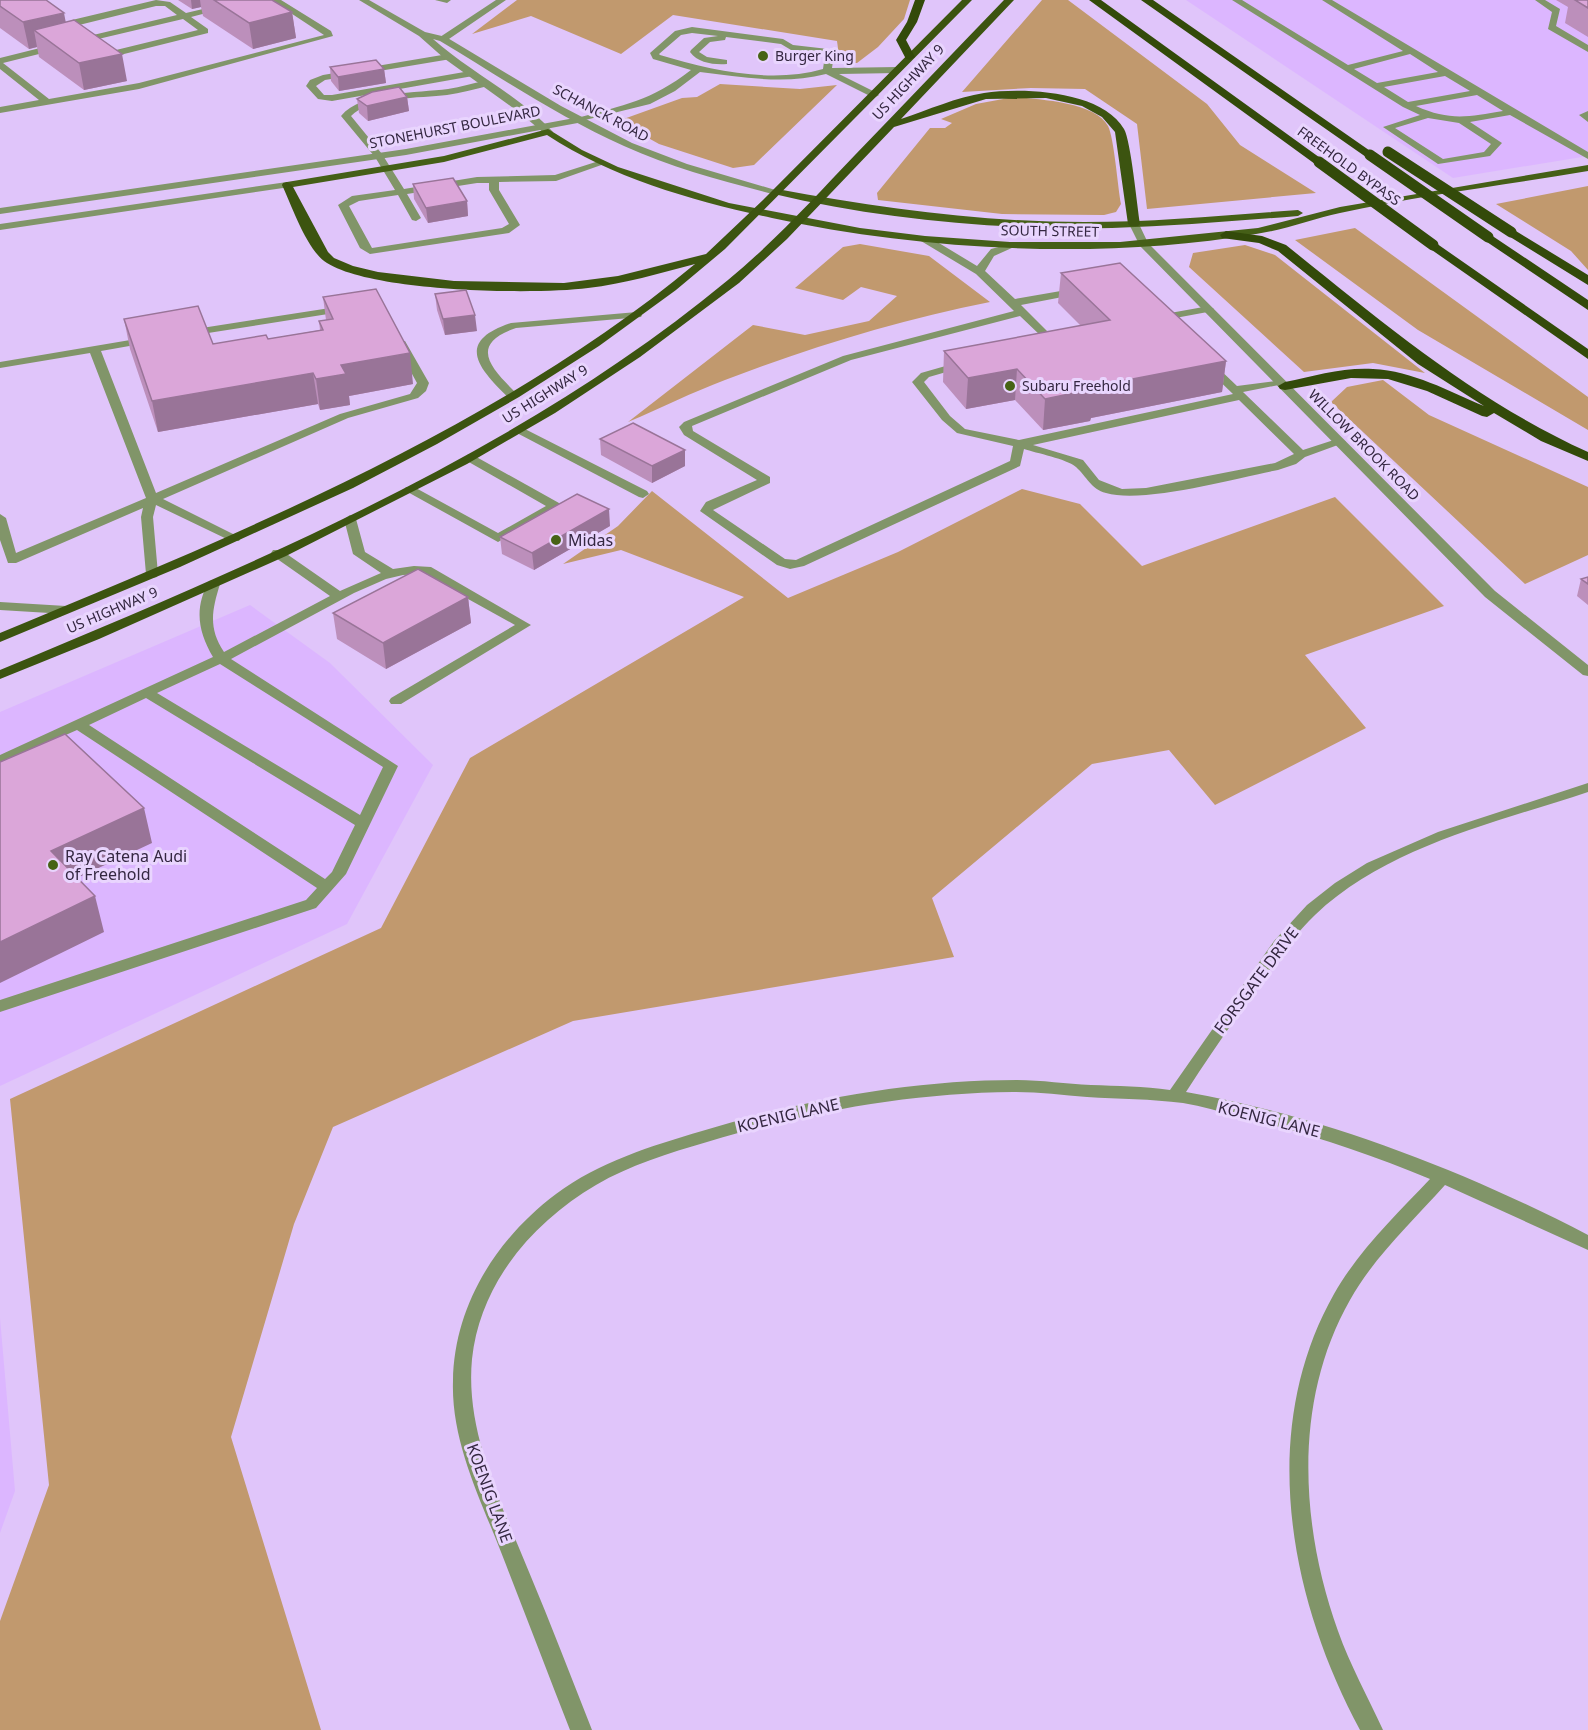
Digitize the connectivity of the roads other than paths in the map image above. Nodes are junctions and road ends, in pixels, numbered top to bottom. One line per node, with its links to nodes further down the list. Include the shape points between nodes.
1 (252, 0): 15 (street)
2 (275, 0): 36 (street, via 329,36 139,86)
3 (363, 0): 16 (street, SCHANCK ROAD)
4 (439, 0): 5 (street)
5 (447, 0)
6 (502, 0): 17 (street)
7 (920, 0): 23 (highway, via 901,40)
8 (967, 0): 23 (highway, US HIGHWAY 9)
9 (1009, 0): 43 (highway, US HIGHWAY 9)
10 (1146, 0): 45 (highway, FREEHOLD BYPASS, via 1261,79)
11 (1236, 0): 25 (street)
12 (1326, 0): 21 (street)
13 (1539, 0): 20 (street, via 1557,11 1551,27)
14 (1094, 1): 83 (highway, FREEHOLD BYPASS, bridge)
15 (185, 16): 18 (street); 18 (street, via 167,4 156,3 70,24); 18 (street, via 205,31 112,54)
16 (422, 34): 17 (street, SCHANCK ROAD); 22 (street, SCHANCK ROAD)
17 (443, 39): 41 (street, SCHANCK ROAD)
18 (86, 40): 24 (street)
19 (791, 47): 26 (street, via 783,42 692,30 678,33 654,53 664,61); 28 (street, via 830,54); 31 (street, via 713,38 694,52 704,59 772,69)
20 (1588, 49)
21 (1412, 51): 25 (street); 29 (street)
22 (448, 57): 30 (street, SCHANCK ROAD); 30 (street, via 323,78 311,86 321,97 332,98)
23 (910, 57): 27 (highway, US HIGHWAY 9)
24 (0, 63): 36 (street)
25 (1347, 68): 33 (street)
26 (698, 69): 31 (street); 41 (street, STONEHURST BOULEVARD, via 660,96)
27 (898, 70): 28 (street); 35 (highway, US HIGHWAY 9)
28 (827, 71): 31 (street, via 807,77); 35 (street)
29 (1447, 73): 33 (street); 34 (street)
30 (470, 74): 32 (street, SCHANCK ROAD)
31 (785, 77)
32 (484, 84): 44 (street, SCHANCK ROAD); 46 (street, via 410,95 349,110 346,116)
33 (1375, 86): 37 (street)
34 (1479, 92): 37 (street); 39 (street)
35 (874, 95): 56 (highway, US HIGHWAY 9)
36 (47, 102): 38 (street)
37 (1406, 105): 40 (street)
38 (0, 110)
39 (1512, 112): 42 (street); 47 (street)
40 (1428, 115): 42 (street); 42 (street, via 1388,127 1440,162 1487,154 1497,143)
41 (580, 120): 44 (street, STONEHURST BOULEVARD); 56 (street, SCHANCK ROAD, via 665,160)
42 (1462, 121)
43 (891, 125): 57 (highway, US HIGHWAY 9); 64 (highway, via 985,96 1046,95 1085,104 1106,115 1120,131)
44 (544, 128): 46 (street, STONEHURST BOULEVARD); 48 (main road, SCHANCK ROAD); 50 (main road, STONEHURST BOULEVARD, via 477,152)
45 (1376, 148): 72 (highway, bridge); 74 (highway, FREEHOLD BYPASS, bridge, via 1488,237)
46 (379, 156): 50 (street); 51 (street, STONEHURST BOULEVARD)
47 (1588, 156)
48 (602, 163): 52 (street, via 556,178); 61 (main road, SCHANCK ROAD, via 673,189)
49 (1588, 168): 59 (main road, SOUTH STREET)
50 (389, 170): 53 (main road, STONEHURST BOULEVARD); 55 (street)
51 (242, 176): 53 (street); 54 (street, STONEHURST BOULEVARD)
52 (494, 179): 55 (street); 55 (street, via 494,190 516,225 505,231 427,238 370,251 344,203)
53 (287, 185): 58 (street, STONEHURST BOULEVARD); 70 (highway, via 329,260 384,278 569,287 626,278)
54 (139, 191): 58 (street); 60 (street, STONEHURST BOULEVARD)
55 (401, 192): 62 (street)
56 (777, 192): 57 (main road, SOUTH STREET); 61 (highway, US HIGHWAY 9)
57 (819, 201): 63 (highway, US HIGHWAY 9); 64 (main road, SOUTH STREET, via 957,219)
58 (143, 206): 65 (street, STONEHURST BOULEVARD)
59 (1340, 210): 64 (main road, SOUTH STREET); 66 (main road, SOUTH STREET)
60 (0, 211)
61 (758, 213): 63 (main road, SOUTH STREET); 70 (highway, US HIGHWAY 9)
62 (416, 218)
63 (799, 221): 67 (main road, SOUTH STREET); 90 (highway, US HIGHWAY 9, via 703,306)
64 (1134, 224): 68 (street, WILLOW BROOK ROAD)
65 (0, 227)
66 (1226, 235): 68 (main road, SOUTH STREET); 92 (highway, via 1262,240 1282,248 1423,361)
67 (925, 239): 69 (main road, SOUTH STREET); 71 (street)
68 (1144, 244): 69 (main road, SOUTH STREET); 77 (street, WILLOW BROOK ROAD)
69 (1010, 245): 71 (street, via 992,251)
70 (712, 256): 78 (highway, US HIGHWAY 9)
71 (980, 272): 75 (street)
72 (1588, 281)
73 (1087, 290): 75 (street)
74 (1588, 306)
75 (1018, 307): 81 (street, via 1047,336 1043,342); 93 (street, via 848,358 688,423 684,428 766,480 710,504 707,513 790,565 1016,463)
76 (354, 308): 82 (street)
77 (1209, 309): 79 (street); 87 (street, WILLOW BROOK ROAD)
78 (637, 315): 89 (highway, US HIGHWAY 9); 89 (street, via 501,328 482,349 484,366)
79 (1159, 318)
80 (394, 330): 99 (street, via 423,383 414,396 344,416)
81 (1027, 347)
82 (94, 348): 86 (street); 99 (street)
83 (1588, 355)
84 (1201, 358): 88 (street)
85 (975, 361): 93 (street, via 925,375 918,382 961,431)
86 (0, 365)
87 (1283, 384): 88 (street); 91 (street, WILLOW BROOK ROAD); 92 (highway, via 1354,374 1399,377)
88 (1238, 393): 93 (street); 94 (street)
89 (513, 396): 102 (highway, US HIGHWAY 9, via 409,454)
90 (519, 430): 96 (highway, US HIGHWAY 9); 98 (street)
91 (1340, 442): 94 (street); 113 (street, WILLOW BROOK ROAD, via 1491,594)
92 (1556, 442): 95 (highway)
93 (1019, 444): 94 (street, via 1079,463 1095,483 1122,493 1146,492 1278,466)
94 (1301, 454)
95 (1588, 457)
96 (471, 458): 97 (highway, US HIGHWAY 9); 97 (street, via 555,506 498,538)
97 (410, 490): 101 (highway, US HIGHWAY 9)
98 (643, 494)
99 (152, 498): 102 (street); 104 (street); 106 (street, via 147,517)
100 (0, 518): 104 (street)
101 (350, 519): 103 (highway, US HIGHWAY 9); 105 (street, via 359,554)
102 (235, 538): 106 (highway, US HIGHWAY 9)
103 (278, 553): 107 (highway, US HIGHWAY 9); 108 (street)
104 (6, 563)
105 (389, 572): 108 (street); 116 (street, via 426,570 524,624)
106 (152, 574): 110 (highway, US HIGHWAY 9)
107 (214, 584): 112 (street, via 203,616 208,639); 114 (highway, US HIGHWAY 9)
108 (339, 596): 112 (street)
109 (0, 606): 110 (street)
110 (66, 610): 111 (highway, US HIGHWAY 9)
111 (0, 638)
112 (221, 659): 115 (street); 120 (street, via 391,766)
113 (1588, 672)
114 (0, 675)
115 (147, 693): 117 (street); 120 (street)
116 (396, 701)
117 (78, 724): 118 (street); 121 (street)
118 (0, 760)
119 (1588, 787): 123 (street, FORSGATE DRIVE, via 1430,841 1352,879 1312,909 1282,940)
120 (363, 823): 121 (street, via 338,874)
121 (326, 887): 122 (street, via 311,904)
122 (0, 1006)
123 (1175, 1096): 124 (street, KOENIG LANE, via 1339,1137); 126 (street, KOENIG LANE, via 1010,1086 847,1102 782,1114 620,1165 558,1201 528,1227 496,1266 476,1306 463,1358 462,1401 474,1455)
124 (1443, 1176): 125 (street, KOENIG LANE); 127 (street, via 1367,1261 1342,1298 1323,1335 1309,1380 1299,1440 1299,1499 1308,1569 1331,1642)
125 (1588, 1243)
126 (581, 1730)
127 (1372, 1730)

